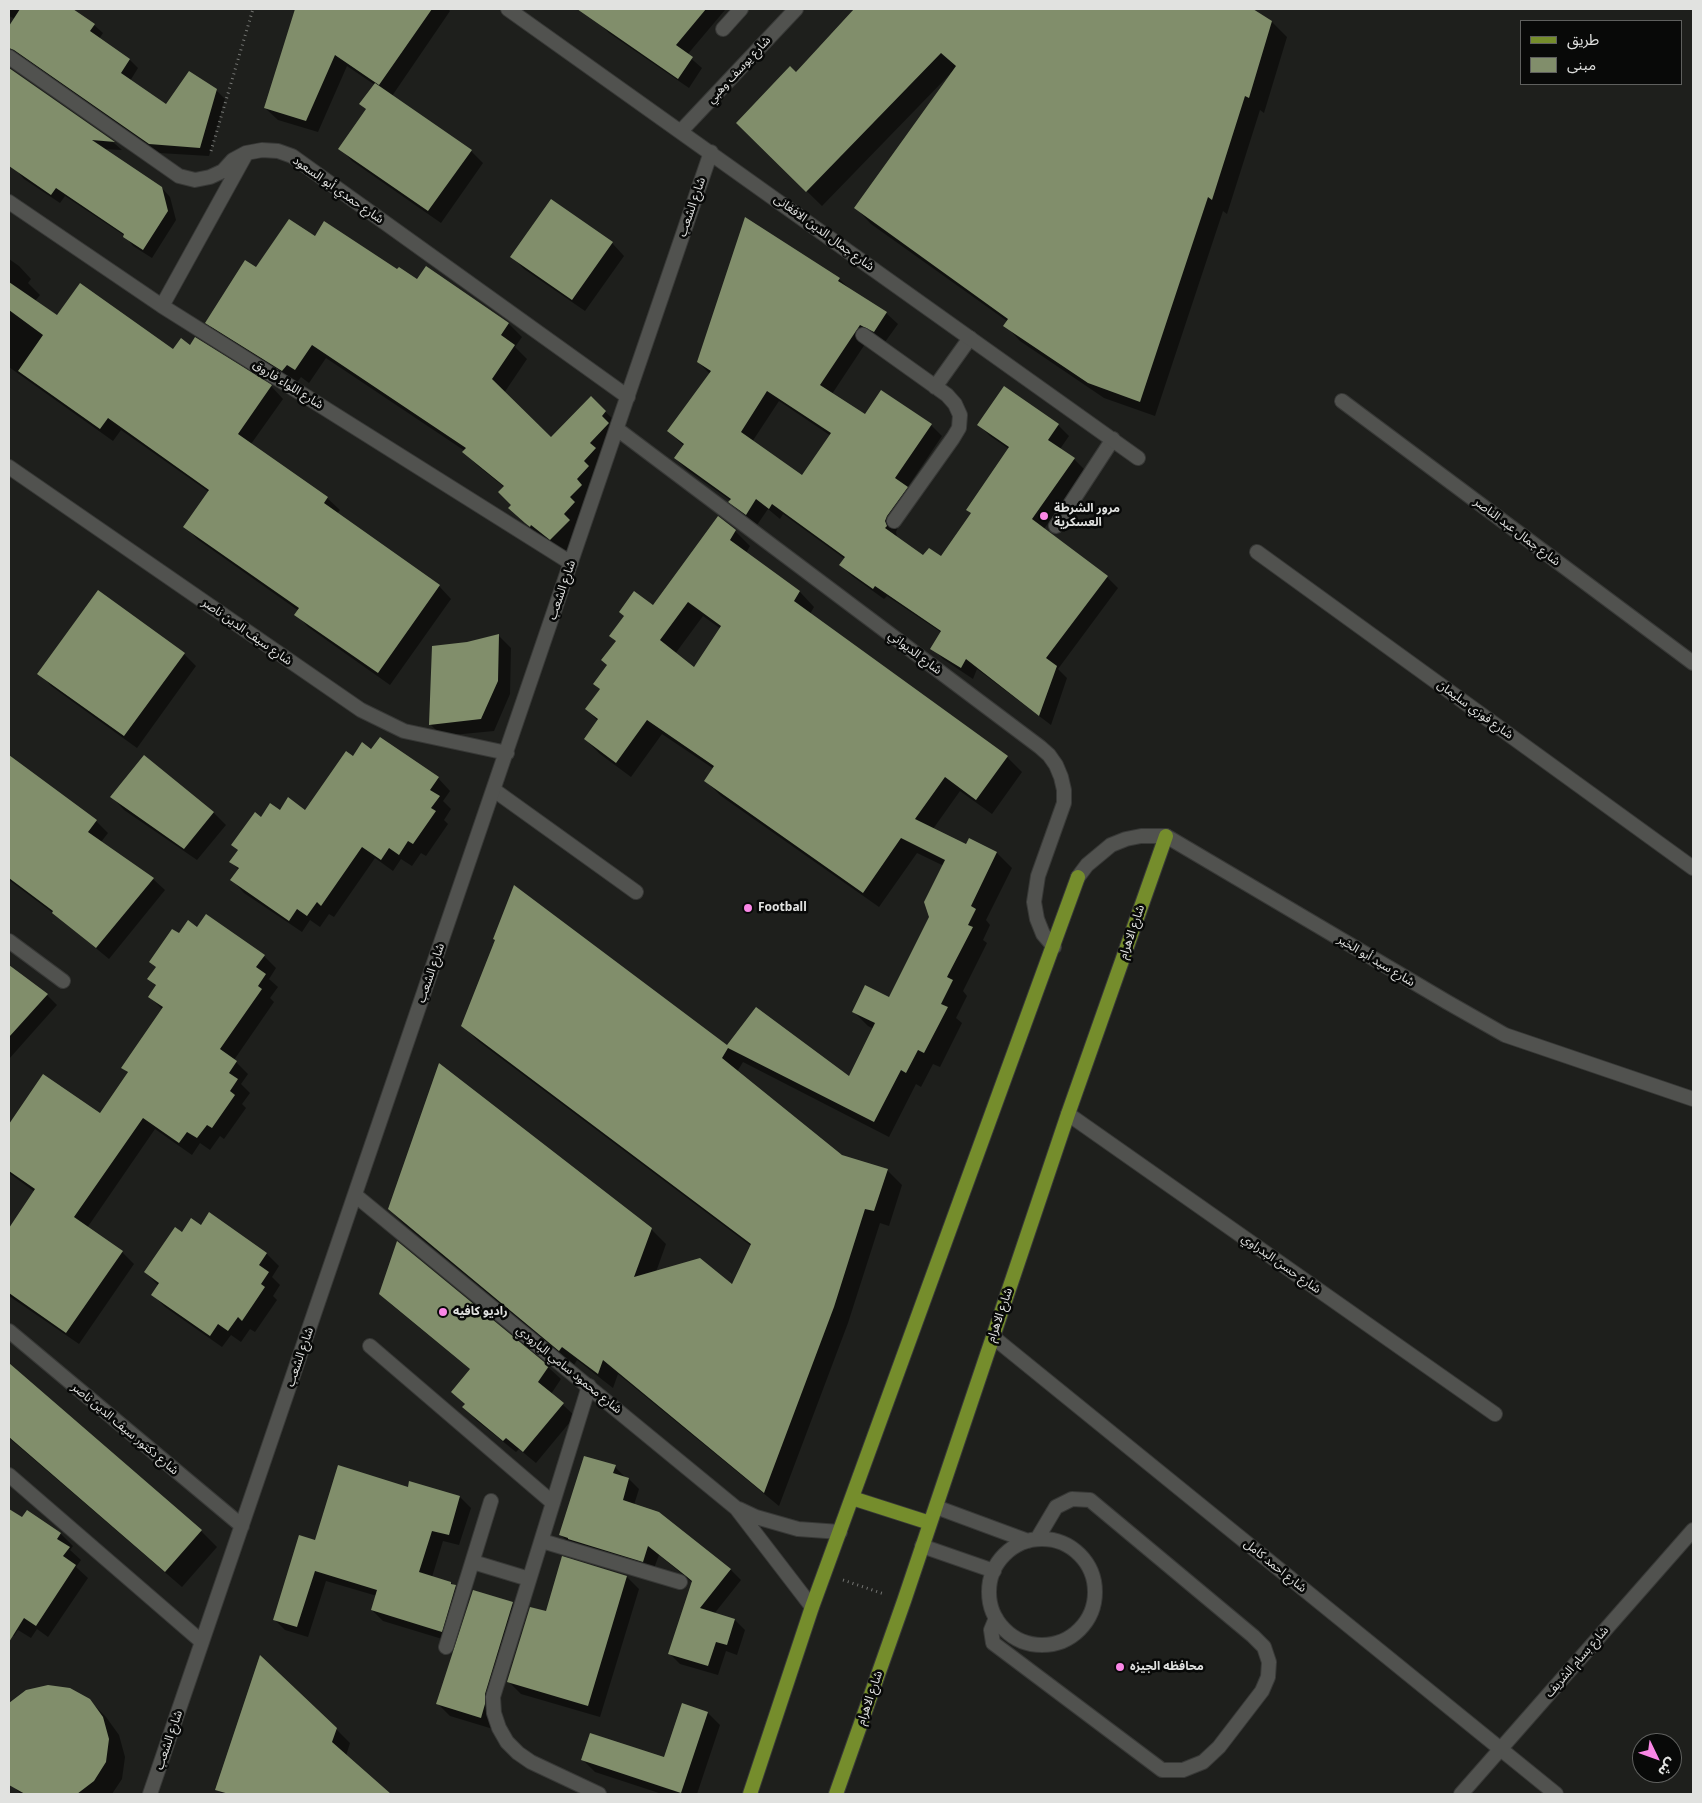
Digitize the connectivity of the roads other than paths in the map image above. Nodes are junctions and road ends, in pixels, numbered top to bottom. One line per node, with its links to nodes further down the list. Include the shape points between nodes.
1 (508, 9): 6 (street, شارع جمال الدين الافغانى)
2 (741, 9): 4 (street)
3 (796, 9): 6 (street, شارع يوسف وهبي)
4 (723, 29)
5 (9, 57): 8 (street, via 179,176 195,180 210,177)
6 (681, 131): 7 (street, شارع جمال الدين الافغانى)
7 (711, 152): 12 (street, شارع جمال الدين الافغانى); 14 (street, شارع الشعب)
8 (246, 153): 10 (street); 14 (street, شارع حمدي أبو السعود, via 278,151 292,156)
9 (9, 202): 10 (street, شارع اللواء فاروق)
10 (162, 306): 23 (street, شارع اللواء فاروق)
11 (863, 335): 13 (street)
12 (970, 338): 13 (street); 17 (street, شارع جمال الدين الافغانى)
13 (935, 386): 20 (street, via 955,404 960,415 959,428)
14 (628, 397): 16 (street, شارع الشعب)
15 (1342, 401): 24 (street, شارع جمال عبد الناصر)
16 (617, 429): 23 (street, شارع الشعب); 32 (street, شارع الديواني, via 1049,755 1061,777 1064,803 1038,876 1034,902 1043,934)
17 (1113, 439): 18 (street, شارع جمال الدين الافغانى); 21 (street)
18 (1138, 458)
19 (9, 467): 25 (street, شارع سيف الدين ناصر, via 361,710 404,731)
20 (894, 521)
21 (1056, 526)
22 (1257, 552): 28 (street, شارع فوزي سليمان)
23 (571, 562): 25 (street, شارع الشعب)
24 (1693, 663)
25 (507, 753): 26 (street, شارع الشعب)
26 (494, 790): 30 (street); 36 (street, شارع الشعب)
27 (1166, 836): 29 (street, via 1141,836 1112,845 1087,864); 34 (street, شارع سيد أبو الخير, via 1505,1035); 35 (main road, شارع الاهرام)
28 (1693, 868)
29 (1078, 877): 32 (main road)
30 (636, 892)
31 (9, 941): 33 (street)
32 (1054, 947): 43 (main road)
33 (63, 981)
34 (1693, 1098)
35 (1068, 1114): 38 (main road, شارع الاهرام); 41 (street, شارع حسن البدراوي)
36 (355, 1195): 40 (street, شارع محمود سامي البارودي); 49 (street, شارع الشعب)
37 (9, 1331): 49 (street, شارع دكتور سيف الدين ناصر)
38 (993, 1337): 46 (main road, شارع الاهرام); 63 (street, شارع احمد كامل)
39 (370, 1346): 45 (street)
40 (589, 1386): 45 (street); 47 (street, شارع محمود سامي البارودي)
41 (1494, 1414)
42 (9, 1474): 61 (street)
43 (852, 1498): 48 (main road); 51 (main road)
44 (491, 1502): 55 (street)
45 (553, 1503): 53 (street)
46 (936, 1507): 48 (main road, شارع الاهرام); 52 (street)
47 (736, 1508): 51 (street, شارع محمود سامي البارودي, via 798,1529); 59 (street, شارع محمود سامي البارودي)
48 (930, 1522): 54 (main road, شارع الاهرام)
49 (242, 1526): 61 (street, شارع الشعب)
50 (1693, 1530): 63 (street, شارع بسام الشريف)
51 (840, 1532): 59 (main road)
52 (1032, 1540): 56 (street, via 1007,1552); 60 (street, via 1053,1540 1079,1554 1094,1580 1092,1610 1074,1634 1061,1642 1046,1645 1017,1640); 60 (street, via 1056,1507 1072,1498 1090,1500 1264,1647 1269,1662 1268,1677 1262,1691 1219,1747 1203,1762 1183,1770 1162,1770 993,1643 991,1630)
53 (542, 1541): 57 (street); 58 (street)
54 (922, 1546): 56 (street); 67 (main road, شارع الاهرام)
55 (473, 1562): 57 (street); 62 (street)
56 (994, 1572): 60 (street, via 989,1595)
57 (529, 1579): 65 (street, via 493,1697 496,1720 507,1742 518,1753)
58 (680, 1582)
59 (812, 1607): 66 (main road)
60 (996, 1618)
61 (202, 1642): 64 (street, شارع الشعب)
62 (446, 1647)
63 (1501, 1749): 68 (street, شارع بسام الشريف); 69 (street, شارع احمد كامل)
64 (150, 1794)
65 (599, 1794)
66 (750, 1794)
67 (836, 1794)
68 (1461, 1794)
69 (1556, 1794)

